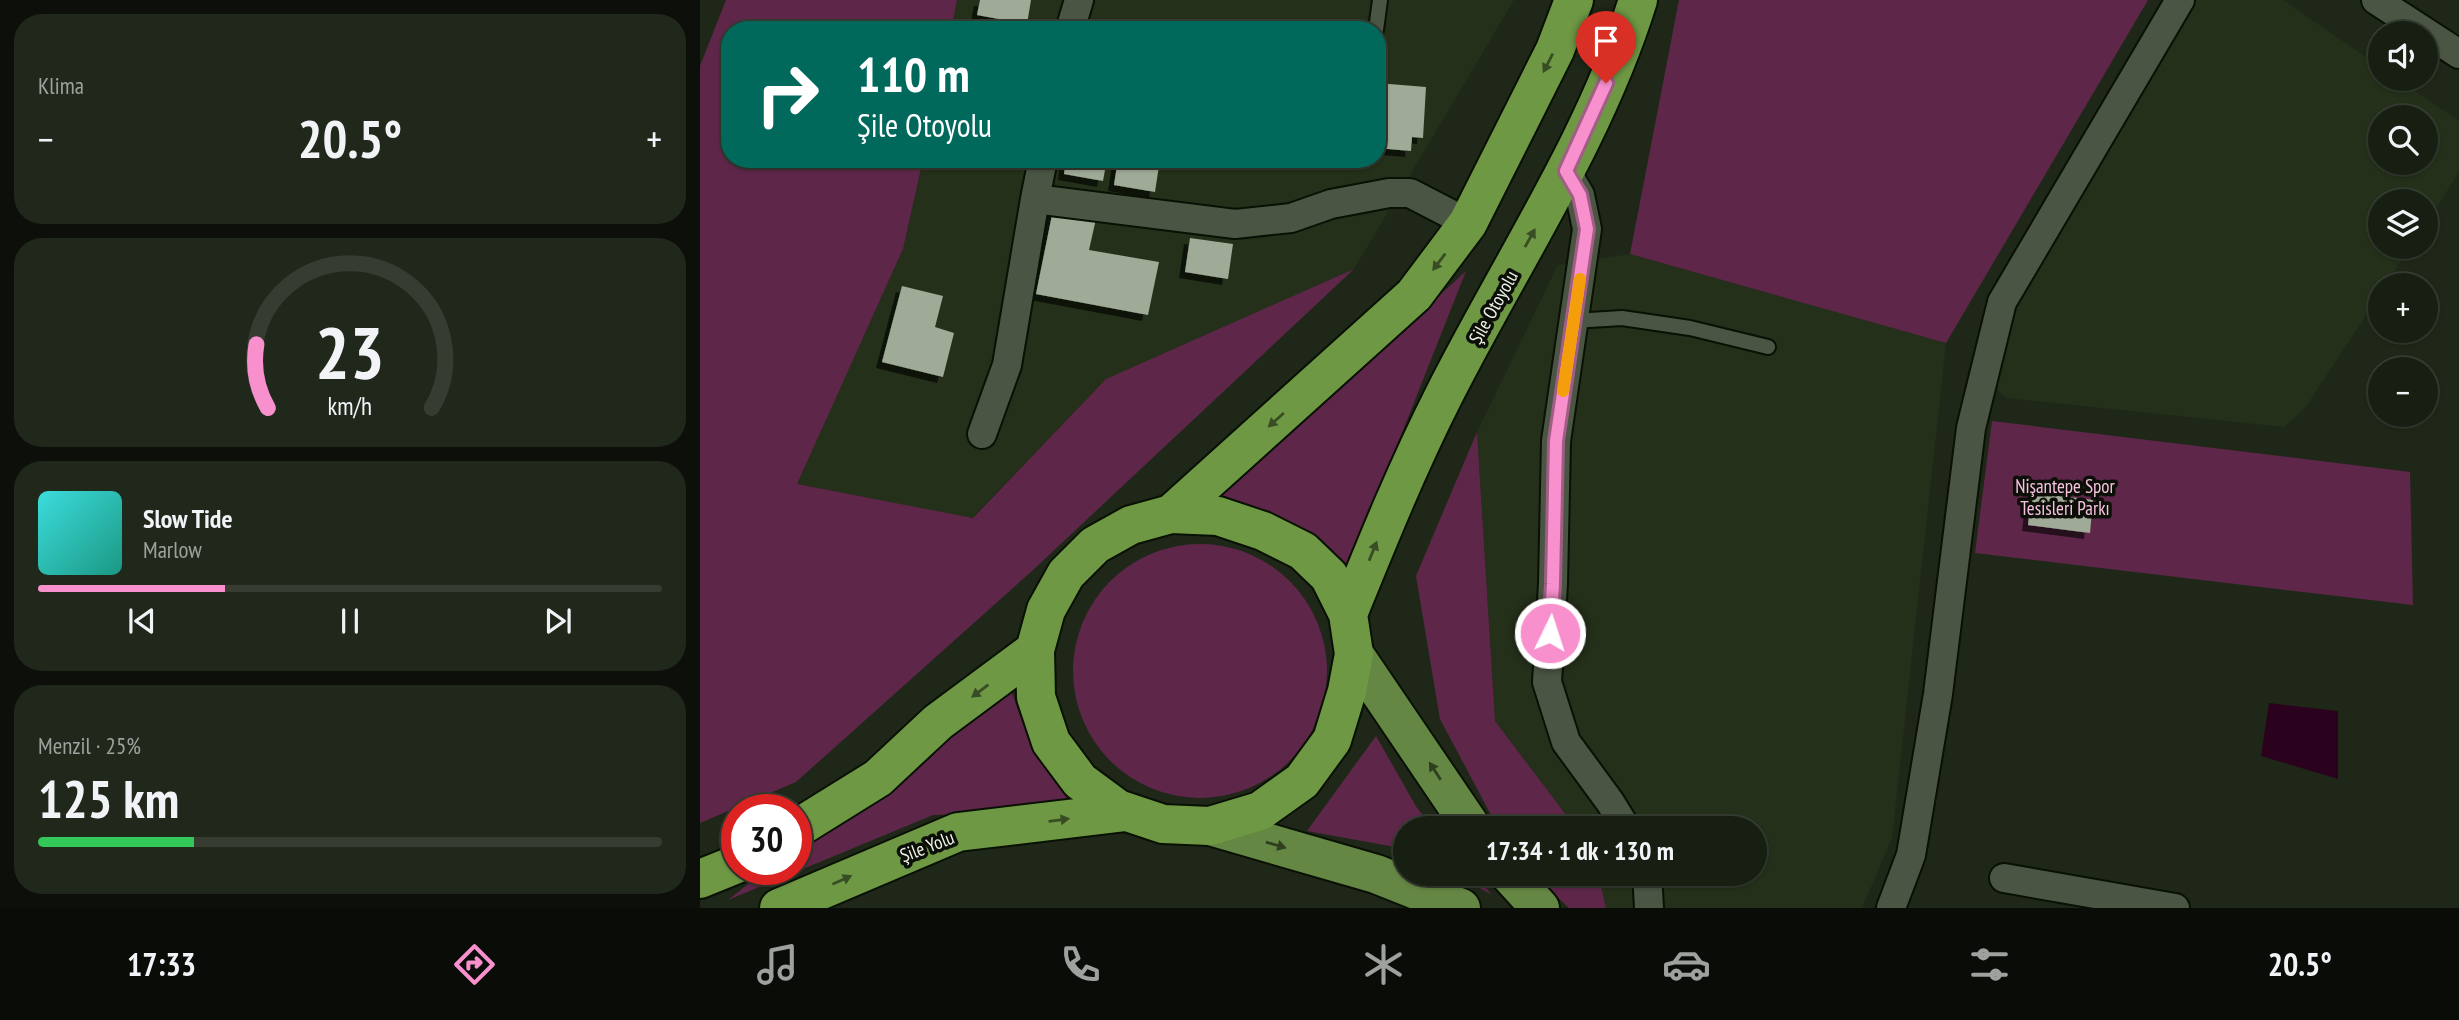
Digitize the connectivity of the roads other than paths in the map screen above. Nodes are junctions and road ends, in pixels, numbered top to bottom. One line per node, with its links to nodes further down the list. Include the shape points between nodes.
1 (1079, 0): 7 (street)
2 (1380, 0): 8 (lane)
3 (1574, 0): 13 (highway, one-way to 13, via 1555,50)
4 (1638, 0): 11 (highway, Şile Otoyolu, via 1626,38)
5 (2179, 0): 35 (street, via 2002,302 1971,428 1938,694 1911,855)
6 (2376, 0): 9 (street)
7 (1073, 21)
8 (1377, 21)
9 (2459, 54)
10 (1041, 168): 12 (street)
11 (1566, 171): 14 (street, via 1580,195 1587,229); 18 (highway, Şile Otoyolu, one-way to 11, via 1445,395)
12 (1035, 199): 13 (street, via 1235,223 1292,218 1331,204 1410,193); 16 (street, via 1007,365)
13 (1468, 223): 17 (highway, one-way to 17, via 1414,295)
14 (1573, 321): 15 (lane, via 1622,318); 23 (street, via 1556,441 1547,682 1566,742)
15 (1768, 347)
16 (982, 434)
17 (1171, 514): 18 (highway, via 1218,516 1303,551 1329,576); 19 (highway, via 1131,525 1095,545 1066,574 1046,610)
18 (1348, 614): 20 (highway)
19 (1035, 650): 21 (highway, via 1036,697 1051,742 1080,781); 24 (highway, one-way to 24, via 939,722 878,778)
20 (1354, 654): 22 (main road, one-way to 20); 25 (highway, via 1332,740 1302,781 1260,811)
21 (1126, 811): 25 (highway, via 1163,824); 31 (highway, Şile Yolu, one-way to 21, via 958,832)
22 (1464, 816)
23 (1619, 816)
24 (812, 819)
25 (1210, 825): 32 (main road, one-way to 32, via 1376,874)
26 (721, 870): 28 (highway)
27 (2004, 878): 36 (street)
28 (700, 879)
29 (1520, 886): 33 (main road)
30 (1648, 886): 34 (street)
31 (779, 908)
32 (1461, 908)
33 (1540, 908)
34 (1649, 908)
35 (1891, 908)
36 (2175, 908)

